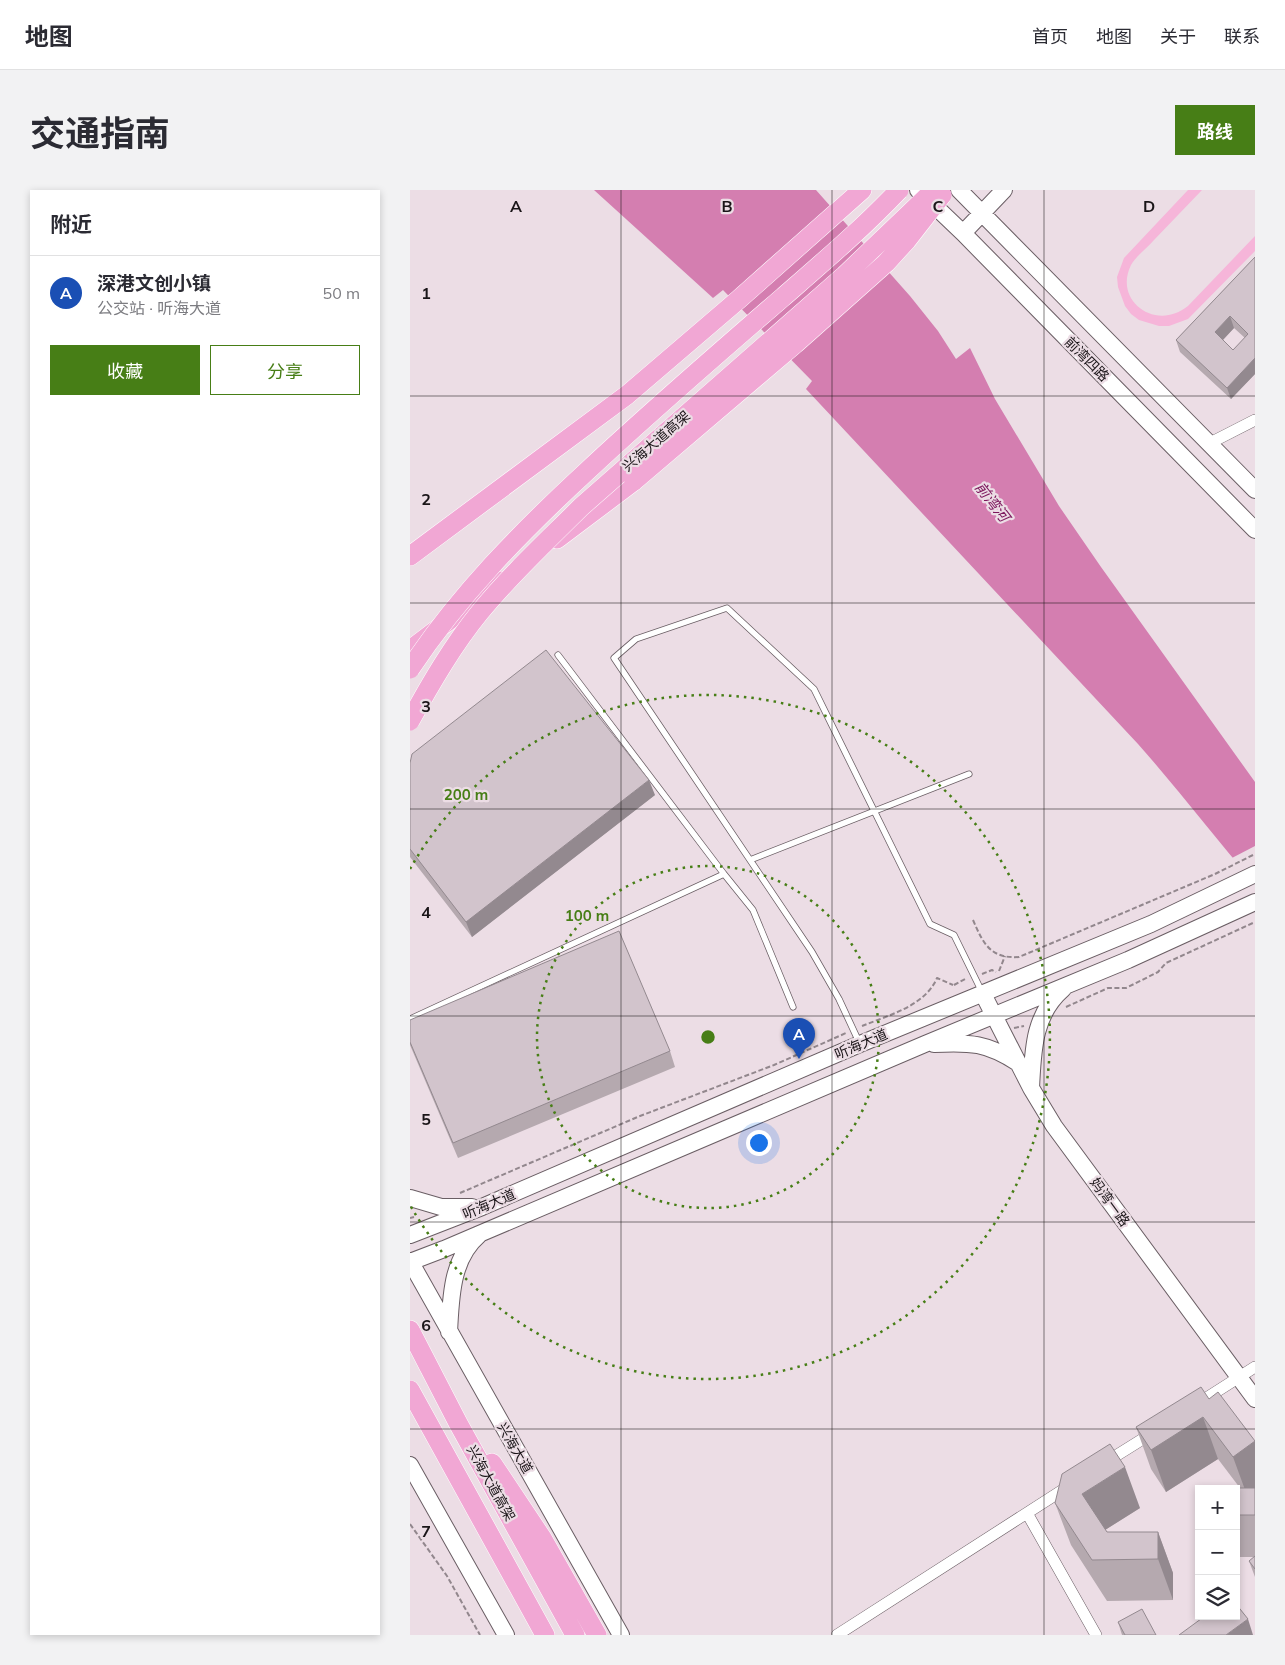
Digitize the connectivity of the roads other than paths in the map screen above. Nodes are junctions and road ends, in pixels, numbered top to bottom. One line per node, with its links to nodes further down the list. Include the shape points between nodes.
1 (862, 190): 14 (main road, via 627,395)
2 (899, 190): 17 (main road, 兴海大道高架, bridge, via 832,254 560,496 485,572)
3 (918, 190): 9 (main road, 前湾四路)
4 (934, 190): 18 (main road, 兴海大道高架, bridge, via 844,276 546,541 480,612 433,679)
5 (946, 190): 15 (main road, bridge, via 886,263 795,344 634,481)
6 (959, 190): 8 (main road, 前湾四路)
7 (1004, 190): 8 (main road)
8 (982, 213): 9 (main road); 11 (main road, 前湾四路)
9 (963, 233): 13 (main road, 前湾四路)
10 (1255, 420): 11 (street)
11 (1210, 443): 12 (main road, 前湾四路)
12 (1255, 490)
13 (1255, 530)
14 (410, 556)
15 (410, 650)
16 (558, 655): 22 (lane)
17 (410, 669)
18 (410, 721)
19 (969, 774): 20 (lane)
20 (874, 811): 21 (lane); 21 (lane, via 814,689 727,608 636,640 614,658); 26 (lane, via 930,924 954,935)
21 (750, 860): 30 (lane, via 812,952)
22 (724, 874): 27 (lane, via 753,910); 29 (lane)
23 (1255, 874): 26 (main road, 听海大道, via 1151,924)
24 (1255, 902): 25 (main road, 听海大道)
25 (1068, 985): 28 (main road, 听海大道); 33 (main road, via 1048,1006 1036,1030)
26 (983, 994): 28 (main road, 妈湾一路); 30 (main road, 听海大道)
27 (793, 1007)
28 (994, 1016): 31 (main road, 听海大道); 32 (main road, 妈湾一路)
29 (410, 1019)
30 (857, 1037): 35 (main road, 听海大道)
31 (925, 1044): 32 (main road, via 979,1044); 36 (main road, 听海大道)
32 (1018, 1064): 33 (main road, 妈湾一路)
33 (1031, 1088): 43 (main road, 妈湾一路, via 1054,1126)
34 (410, 1198): 35 (main road, via 441,1207)
35 (482, 1207): 37 (main road, 听海大道)
36 (483, 1232): 38 (main road, 听海大道); 40 (main road, via 472,1241 456,1274)
37 (410, 1235)
38 (410, 1262): 40 (main road, 兴海大道)
39 (410, 1330): 41 (main road, 兴海大道高架)
40 (449, 1332): 56 (main road, 兴海大道)
41 (423, 1358): 54 (main road, 兴海大道高架); 55 (main road, via 532,1520)
42 (1255, 1367): 43 (street)
43 (1239, 1377): 45 (main road, 妈湾一路); 46 (street)
44 (410, 1390): 53 (main road, 兴海大道高架)
45 (1255, 1399)
46 (1182, 1414)
47 (1166, 1424): 49 (street)
48 (410, 1465): 52 (main road)
49 (1100, 1466)
50 (1076, 1482): 51 (street)
51 (1027, 1513): 57 (street); 58 (street)
52 (506, 1635)
53 (545, 1635)
54 (575, 1635)
55 (597, 1635)
56 (621, 1635)
57 (838, 1635)
58 (1096, 1635)

